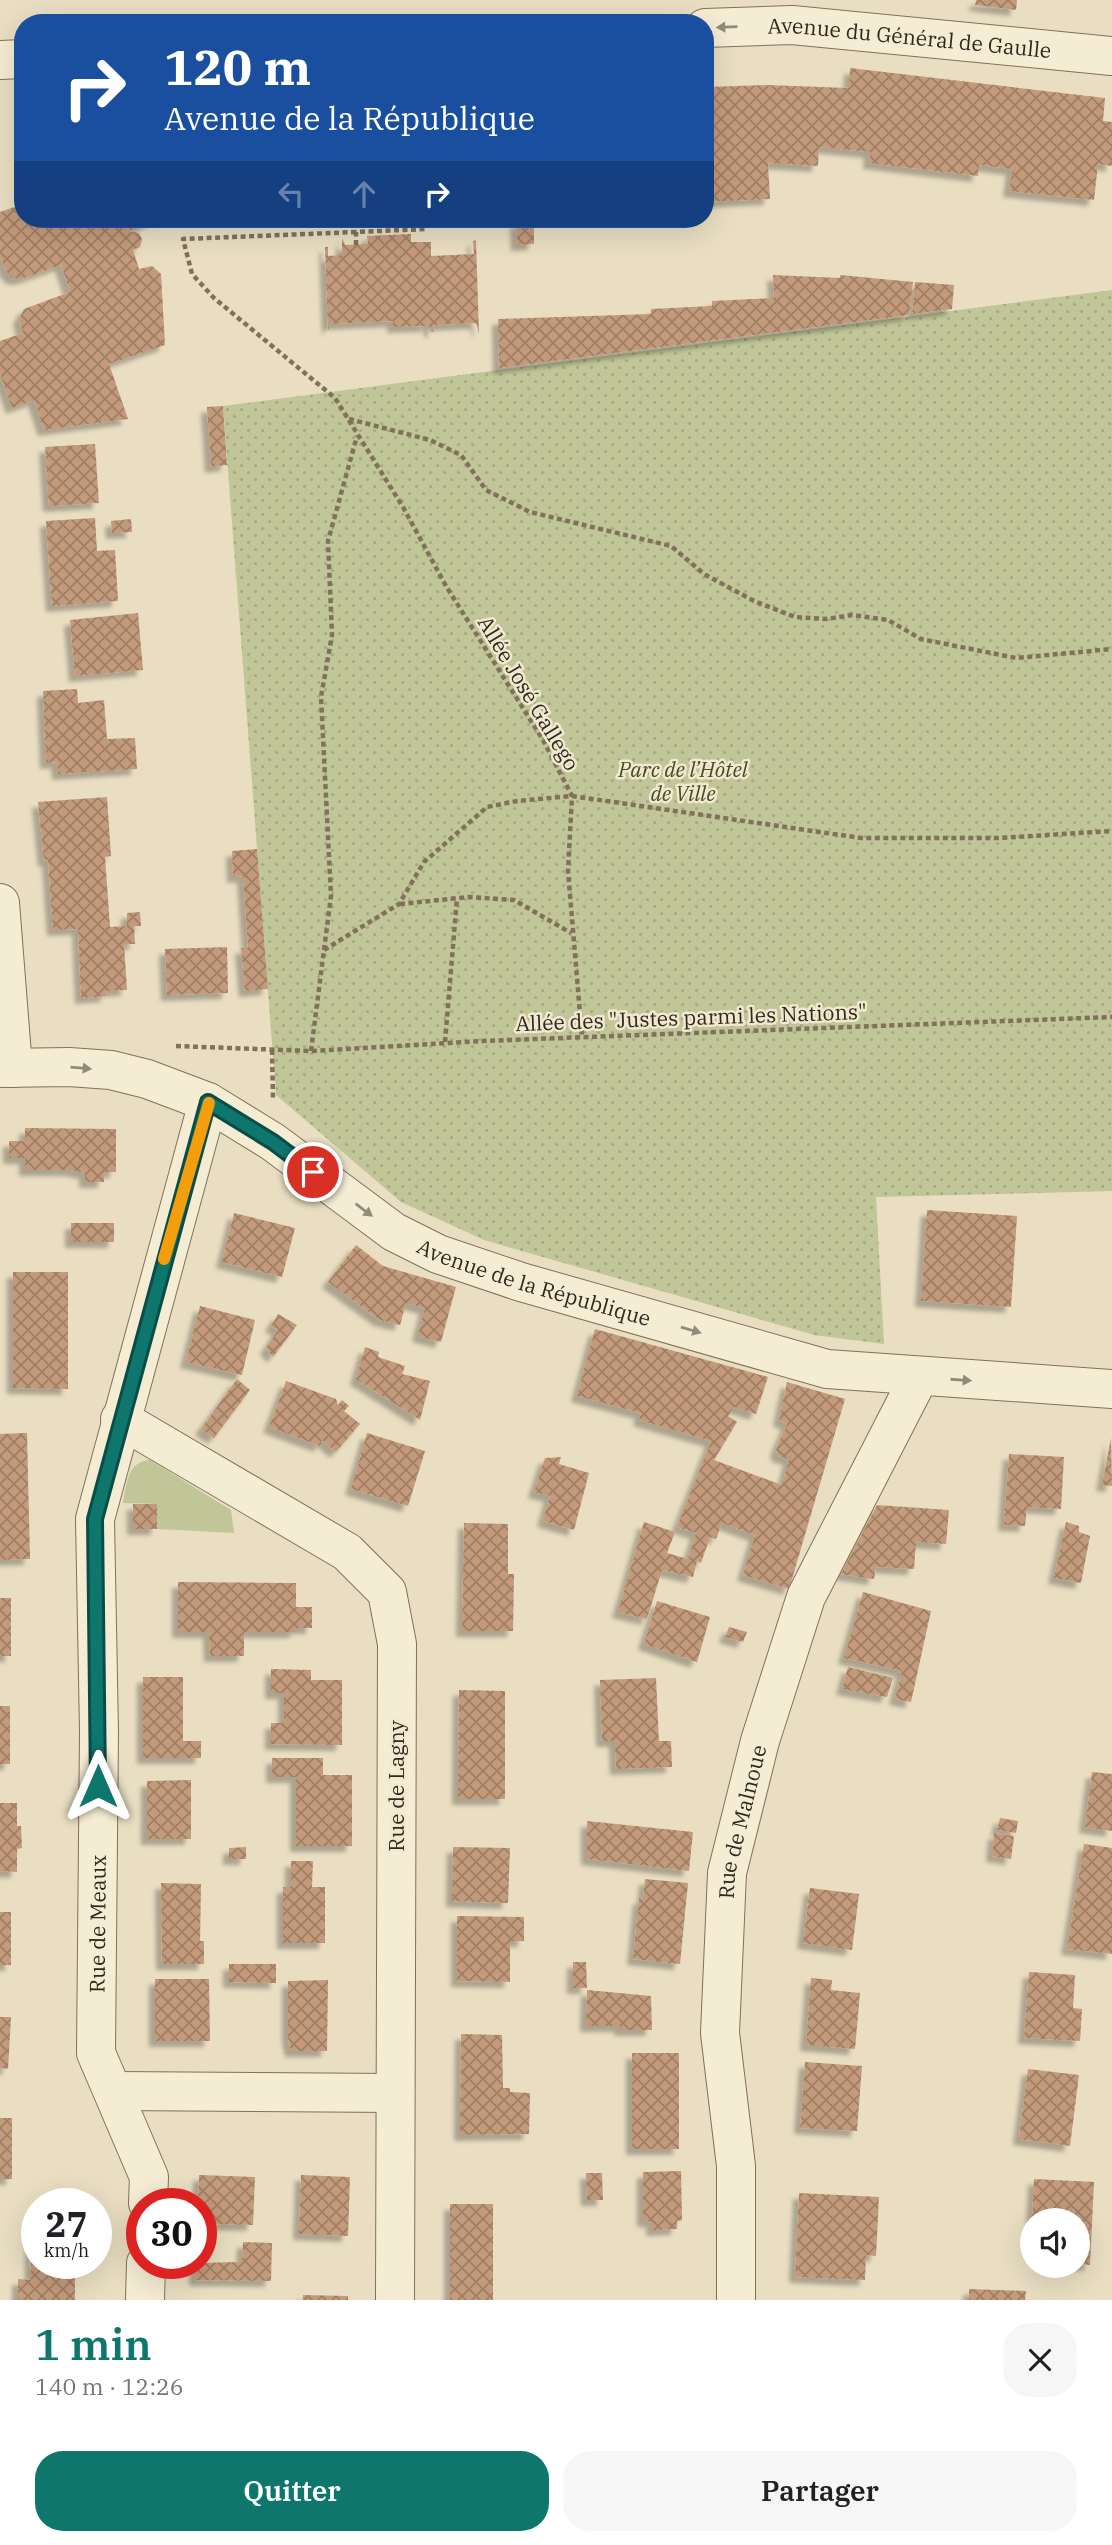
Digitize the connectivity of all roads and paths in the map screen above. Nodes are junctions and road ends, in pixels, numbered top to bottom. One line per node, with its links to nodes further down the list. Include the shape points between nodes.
1 (714, 27): 2 (street, Avenue du Général de Gaulle, one-way to 1, via 792,25)
2 (1112, 57)
3 (426, 228): 4 (path)
4 (356, 232): 5 (path); 6 (path, Allée José Gallego, via 183,239 192,274 214,298 335,398)
5 (356, 245)
6 (348, 419): 7 (path, Allée José Gallego); 8 (path, via 430,440 461,455 486,491 530,512 671,546 704,574 794,618 852,615 888,620 921,639 1016,658)
7 (358, 435): 9 (path, Allée José Gallego, via 543,740); 15 (path, via 328,541 332,635 321,697 331,896)
8 (1112, 649)
9 (572, 796): 10 (path, via 861,838 972,839); 13 (path, via 487,807 424,862); 14 (path, Allée José Gallego, via 568,871)
10 (1112, 831)
11 (457, 898): 13 (path); 14 (path, via 514,900); 18 (path)
12 (0, 904): 21 (street)
13 (399, 904): 15 (path)
14 (572, 934): 17 (path, Allée José Gallego)
15 (324, 950): 20 (path)
16 (1112, 1017): 17 (path, Allée des "Justes parmi les Nations")
17 (582, 1037): 18 (path, Allée des "Justes parmi les Nations")
18 (445, 1042): 20 (path, Allée des "Justes parmi les Nations")
19 (272, 1050): 20 (path, Allée des "Justes parmi les Nations")
20 (311, 1051)
21 (6, 1068): 22 (street, Avenue de la République, one-way to 22, via 111,1070)
22 (208, 1102): 23 (street, Avenue de la République, one-way to 23, via 273,1142 394,1233 438,1254 521,1282 828,1368); 25 (street, Rue de Meaux)
23 (919, 1377): 24 (street, Avenue de la République, one-way to 24); 32 (street, Rue de Malnoue, via 806,1597 760,1741 727,1873 720,2033 736,2166)
24 (1112, 1388)
25 (120, 1419): 26 (street, Rue de Meaux, via 95,1519 99,1732 96,2053); 27 (street, Rue de Lagny, via 347,1552 387,1592 397,1644)
26 (114, 2091): 27 (street); 28 (street, Rue de Meaux, via 149,2177)
27 (395, 2093): 31 (street, Rue de Lagny)
28 (149, 2188)
29 (146, 2279): 30 (street)
30 (145, 2300)
31 (395, 2300)
32 (736, 2300)

